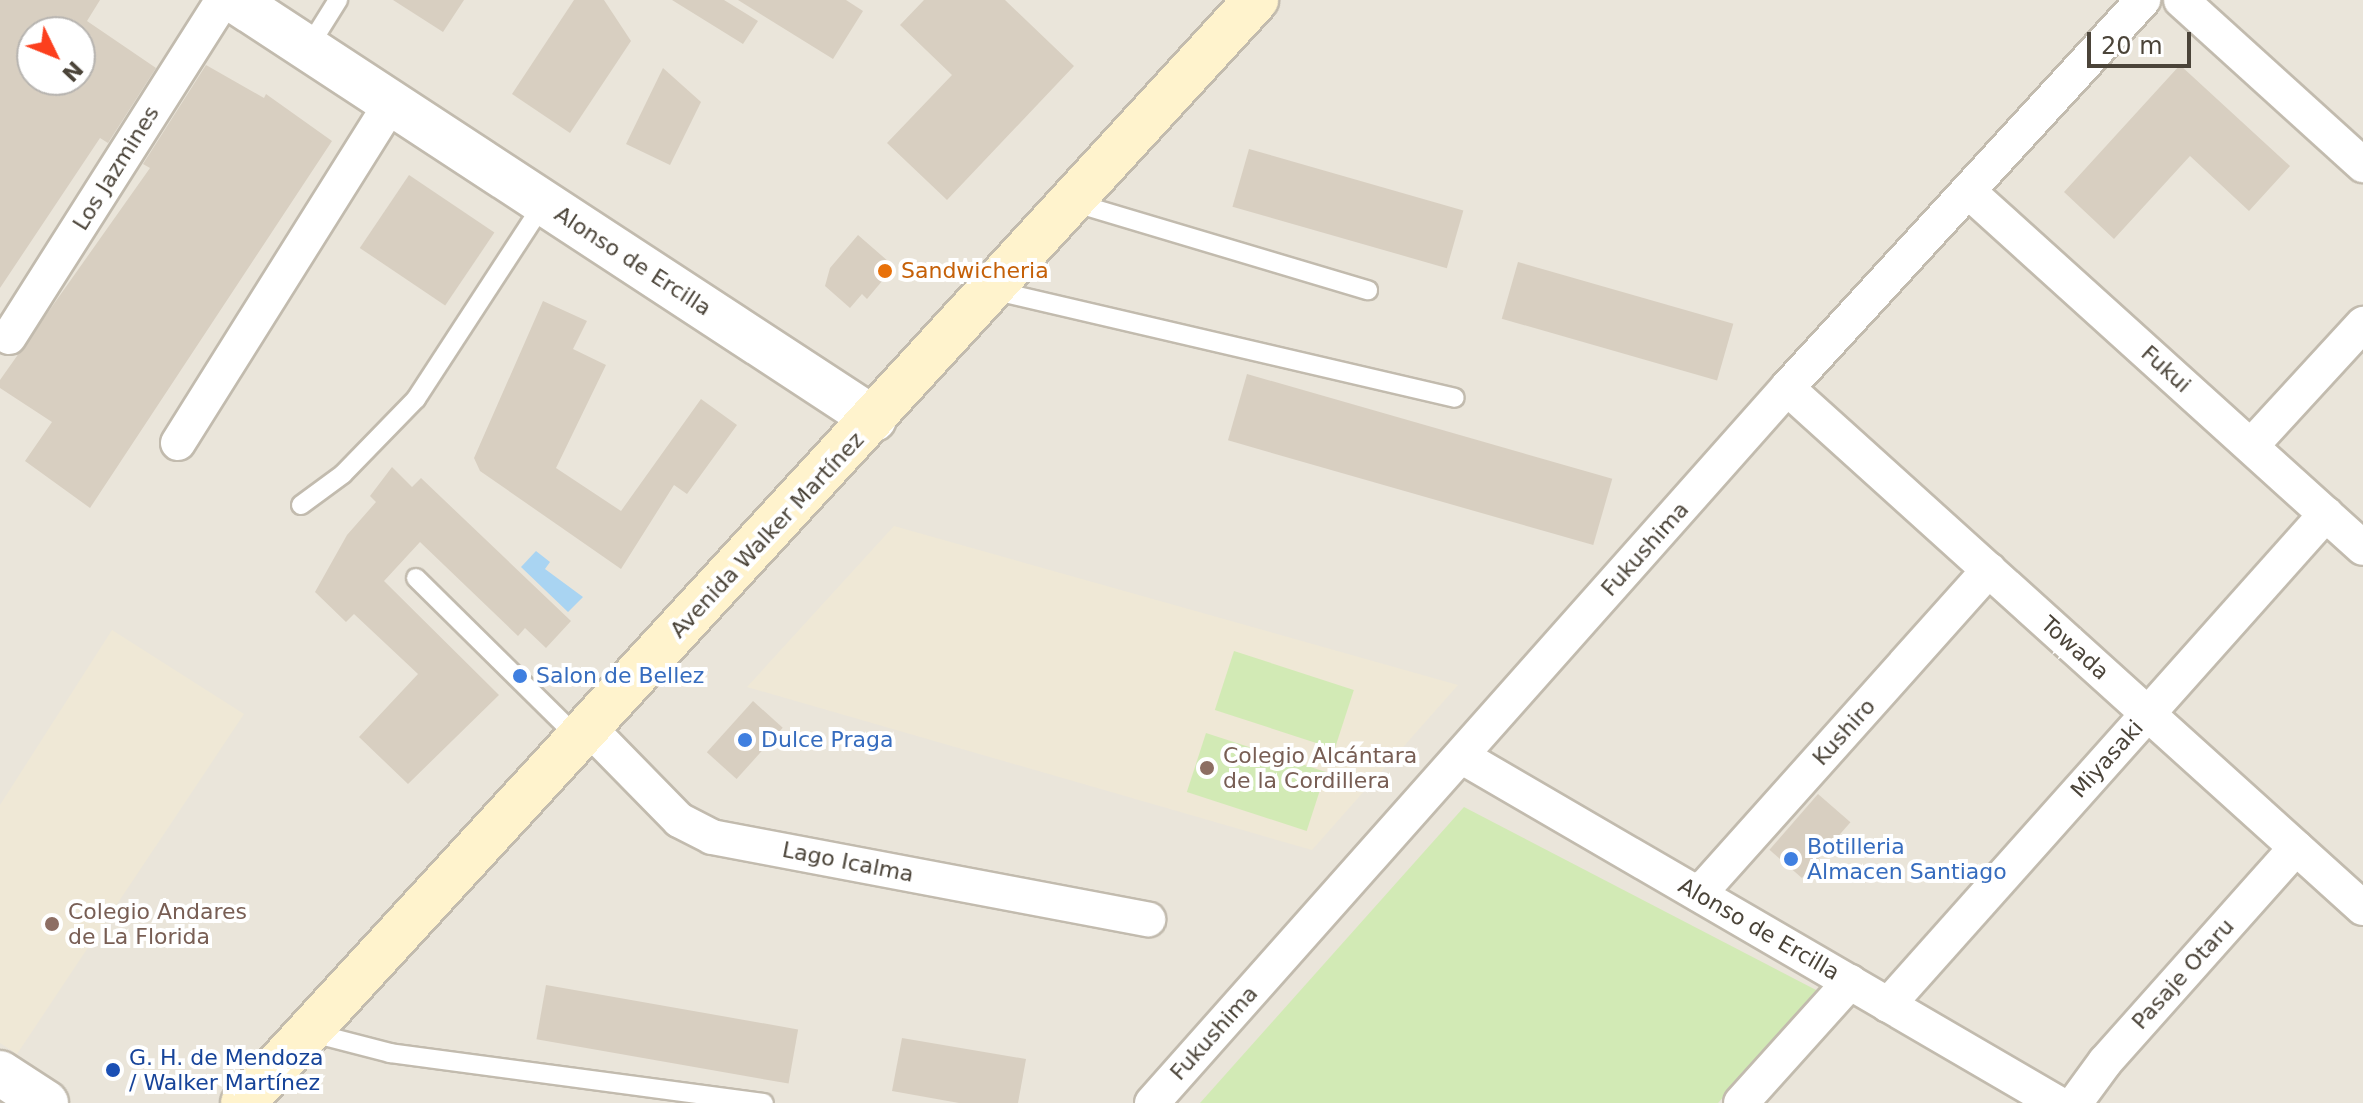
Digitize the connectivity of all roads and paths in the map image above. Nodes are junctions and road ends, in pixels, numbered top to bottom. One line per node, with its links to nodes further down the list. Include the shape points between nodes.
1 (223, 0): 16 (street, Los Jazmines)
2 (234, 0): 7 (street, Alonso de Ercilla)
3 (338, 0): 7 (lane)
4 (1256, 0): 11 (main road, Avenida Walker Martínez)
5 (2143, 0): 10 (street, Fukushima)
6 (2181, 0): 9 (street)
7 (308, 48): 8 (street, Alonso de Ercilla)
8 (391, 103): 12 (street, Alonso de Ercilla); 20 (street)
9 (2363, 165)
10 (1968, 191): 17 (street, Fukushima); 21 (street, Fukui)
11 (1072, 202): 13 (main road, Avenida Walker Martínez); 14 (lane)
12 (544, 203): 19 (street, Alonso de Ercilla); 22 (lane, via 416,399 343,474)
13 (992, 290): 18 (lane); 19 (main road, Avenida Walker Martínez)
14 (1368, 290)
15 (2363, 324): 21 (street)
16 (9, 337)
17 (1787, 388): 25 (street, Towada); 29 (street, Fukushima)
18 (1455, 398)
19 (874, 419): 28 (main road, Avenida Walker Martínez)
20 (178, 443)
21 (2251, 446): 23 (street, Fukui)
22 (301, 505)
23 (2326, 514): 24 (street, Fukui); 27 (street, Miyasaki)
24 (2363, 548)
25 (1989, 570): 27 (street, Towada); 31 (street, Kushiro)
26 (416, 578): 28 (lane)
27 (2147, 714): 30 (street, Towada); 35 (street, Miyasaki)
28 (584, 733): 33 (street, Lago Icalma, via 679,820 712,837); 36 (main road, Avenida Walker Martínez)
29 (1461, 756): 31 (street, Alonso de Ercilla); 41 (street, Fukushima)
30 (2296, 848): 32 (street, Towada); 44 (street, Pasaje Otaru, via 2105,1062)
31 (1699, 894): 34 (street, Alonso de Ercilla)
32 (2363, 908)
33 (1148, 919)
34 (1850, 982): 35 (street, Alonso de Ercilla); 42 (street)
35 (1888, 1005): 43 (street, Alonso de Ercilla)
36 (309, 1031): 39 (main road, Avenida Walker Martínez); 40 (lane, via 390,1053)
37 (0, 1073): 38 (street)
38 (46, 1103)
39 (243, 1103)
40 (764, 1103)
41 (1152, 1103)
42 (1741, 1103)
43 (2057, 1103)
44 (2075, 1103)

